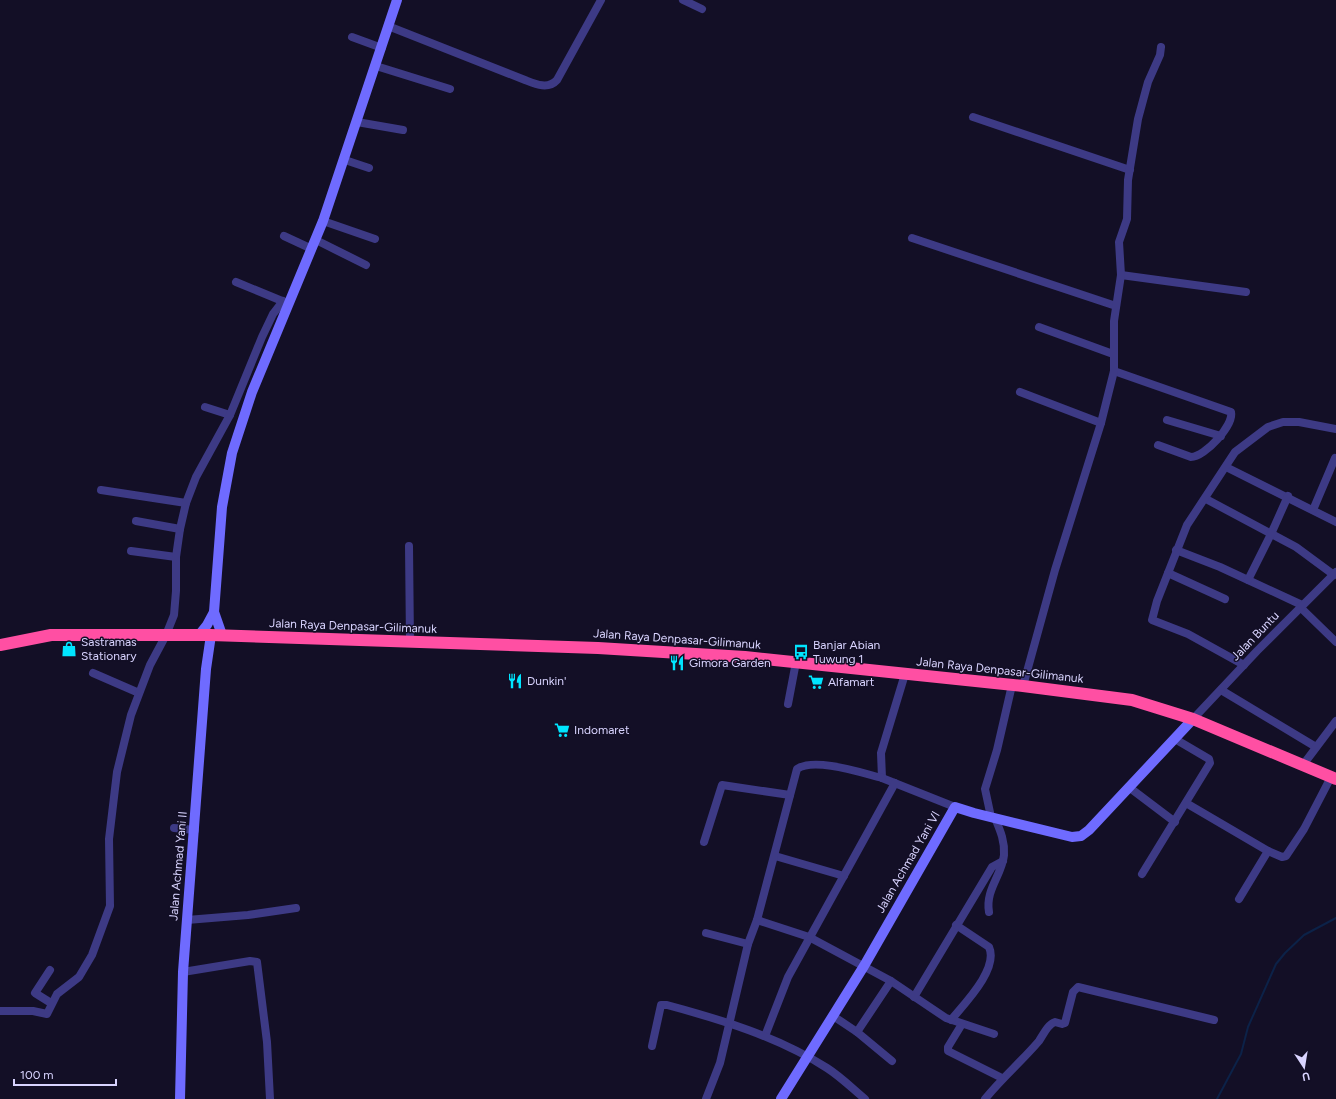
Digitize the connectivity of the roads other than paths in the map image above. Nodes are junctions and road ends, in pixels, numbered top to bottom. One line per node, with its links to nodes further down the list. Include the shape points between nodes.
1 (397, 0): 5 (street)
2 (601, 0): 5 (street, via 557,80 550,85 538,85 524,80)
3 (683, 0): 4 (street)
4 (702, 9)
5 (388, 26): 8 (street)
6 (352, 37): 8 (street)
7 (1161, 47): 16 (street, via 1138,119)
8 (382, 48): 9 (street)
9 (376, 66): 10 (street); 12 (street)
10 (450, 89)
11 (973, 117): 16 (street)
12 (357, 122): 13 (street); 14 (street)
13 (403, 130)
14 (345, 160): 15 (street); 17 (street)
15 (369, 168)
16 (1130, 170): 23 (street, via 1127,219 1119,242)
17 (323, 221): 20 (street); 21 (street)
18 (284, 236): 21 (street)
19 (912, 238): 27 (street)
20 (375, 239)
21 (314, 244): 22 (street); 26 (street)
22 (366, 265)
23 (1121, 275): 25 (street); 27 (street)
24 (236, 282): 26 (street)
25 (1246, 292)
26 (287, 303): 31 (street, via 273,314); 32 (street)
27 (1116, 306): 29 (street)
28 (1040, 327): 29 (street)
29 (1113, 354): 30 (street)
30 (1114, 371): 37 (street); 39 (street, via 1230,411 1232,416)
31 (244, 379): 32 (street); 35 (street)
32 (256, 384): 61 (street, via 234,446 227,480)
33 (1020, 392): 37 (street)
34 (205, 408): 35 (street)
35 (230, 414): 46 (street, via 196,477)
36 (1166, 420): 39 (street)
37 (1101, 422): 71 (street)
38 (1336, 429): 42 (street, via 1299,422 1276,424 1240,448)
39 (1221, 436): 40 (street, via 1195,457)
40 (1158, 445)
41 (1336, 458): 47 (street)
42 (1226, 467): 44 (street); 45 (street)
43 (101, 490): 46 (street)
44 (1288, 496): 47 (street); 51 (street)
45 (1206, 499): 51 (street); 53 (street, via 1187,525)
46 (186, 503): 50 (street)
47 (1313, 510): 49 (street)
48 (136, 521): 50 (street)
49 (1336, 522)
50 (180, 529): 55 (street)
51 (1271, 534): 57 (street, via 1296,547); 58 (street)
52 (409, 546): 65 (street)
53 (1176, 550): 56 (street); 58 (street)
54 (130, 551): 55 (street)
55 (176, 557): 62 (street, via 175,602 172,622)
56 (1168, 573): 59 (street); 68 (street, via 1152,622 1188,634)
57 (1335, 574): 60 (street, Jalan Buntu)
58 (1248, 580): 60 (street)
59 (1225, 600)
60 (1301, 606): 64 (street); 68 (street, Jalan Buntu)
61 (214, 612): 63 (street); 63 (street, via 207,625)
62 (166, 635): 63 (highway, Jalan Raya Denpasar-Gilimanuk); 66 (highway, Jalan Raya Denpasar-Gilimanuk, via 51,636); 73 (street)
63 (210, 635): 65 (highway, Jalan Raya Denpasar-Gilimanuk); 90 (street, Jalan Achmad Yani II)
64 (1336, 642)
65 (410, 643): 67 (highway, Jalan Raya Denpasar-Gilimanuk, via 694,653)
66 (0, 646)
67 (796, 662): 70 (highway, Jalan Raya Denpasar-Gilimanuk); 74 (street)
68 (1244, 665): 72 (street, Jalan Buntu)
69 (93, 673): 73 (street)
70 (905, 674): 71 (highway, Jalan Raya Denpasar-Gilimanuk); 80 (street, via 881,753)
71 (1018, 685): 75 (highway, Jalan Raya Denpasar-Gilimanuk, via 1132,700); 87 (street, via 986,789)
72 (1221, 690): 75 (street, Jalan Buntu); 78 (street)
73 (139, 693): 111 (street, via 117,772 109,839 110,906 92,956 79,977 60,991)
74 (788, 704)
75 (1193, 719): 77 (street, Jalan Achmad Yani VI); 79 (highway, Jalan Raya Denpasar-Gilimanuk)
76 (1336, 721): 78 (street)
77 (1175, 739): 83 (street, Jalan Achmad Yani VI); 85 (street, via 1210,762)
78 (1316, 747): 79 (street)
79 (1303, 765): 81 (highway, Jalan Raya Denpasar-Gilimanuk)
80 (882, 778): 82 (street); 84 (street, via 820,765 808,765 797,770)
81 (1334, 778): 92 (street, via 1286,856 1281,857)
82 (895, 783): 86 (street); 96 (street)
83 (1130, 788): 87 (street, Jalan Achmad Yani VI, via 1090,830 1081,836 1072,837); 88 (street)
84 (790, 795): 91 (street, via 722,785); 93 (street)
85 (1186, 803): 88 (street); 92 (street)
86 (954, 807): 87 (street, Jalan Achmad Yani VI); 106 (street, Jalan Achmad Yani VI)
87 (989, 817): 94 (street, via 1002,834 1004,846)
88 (1175, 822): 95 (street)
89 (174, 828): 90 (street)
90 (195, 830): 100 (street, Jalan Achmad Yani II)
91 (704, 842)
92 (1268, 851): 97 (street)
93 (775, 856): 96 (street); 101 (street)
94 (1000, 862): 99 (street, via 989,894); 102 (street, via 992,867)
95 (1142, 874)
96 (844, 876): 104 (street)
97 (1239, 899)
98 (296, 908): 100 (street)
99 (988, 912)
100 (187, 920): 108 (street, Jalan Achmad Yani II)
101 (757, 920): 104 (street); 105 (street)
102 (956, 925): 110 (street); 114 (street, via 989,947 991,959 981,981)
103 (706, 933): 105 (street)
104 (809, 937): 106 (street); 120 (street, via 788,977)
105 (748, 944): 116 (street)
106 (864, 966): 109 (street); 113 (street, Jalan Achmad Yani VI)
107 (50, 970): 111 (street, via 35,993)
108 (183, 972): 125 (street, Jalan Achmad Yani II); 126 (street, via 256,962 267,1042)
109 (891, 981): 110 (street); 118 (street)
110 (914, 997): 114 (street)
111 (51, 1003): 112 (street, via 47,1014 33,1011)
112 (0, 1011)
113 (833, 1016): 118 (street); 122 (street, Jalan Achmad Yani VI)
114 (951, 1020): 117 (street)
115 (1214, 1020): 124 (street, via 1078,987 1073,992 1065,1022 1050,1024 1032,1048)
116 (728, 1023): 120 (street); 121 (street, via 661,1004); 127 (street, via 720,1063)
117 (962, 1024): 119 (street); 124 (street, via 948,1051)
118 (857, 1032): 123 (street)
119 (994, 1034)
120 (766, 1036): 122 (street)
121 (652, 1046)
122 (808, 1057): 128 (street, Jalan Achmad Yani VI); 129 (street, via 828,1069)
123 (892, 1061)
124 (1002, 1078): 130 (street)
125 (180, 1099)
126 (270, 1099)
127 (706, 1099)
128 (781, 1099)
129 (865, 1099)
130 (986, 1099)

